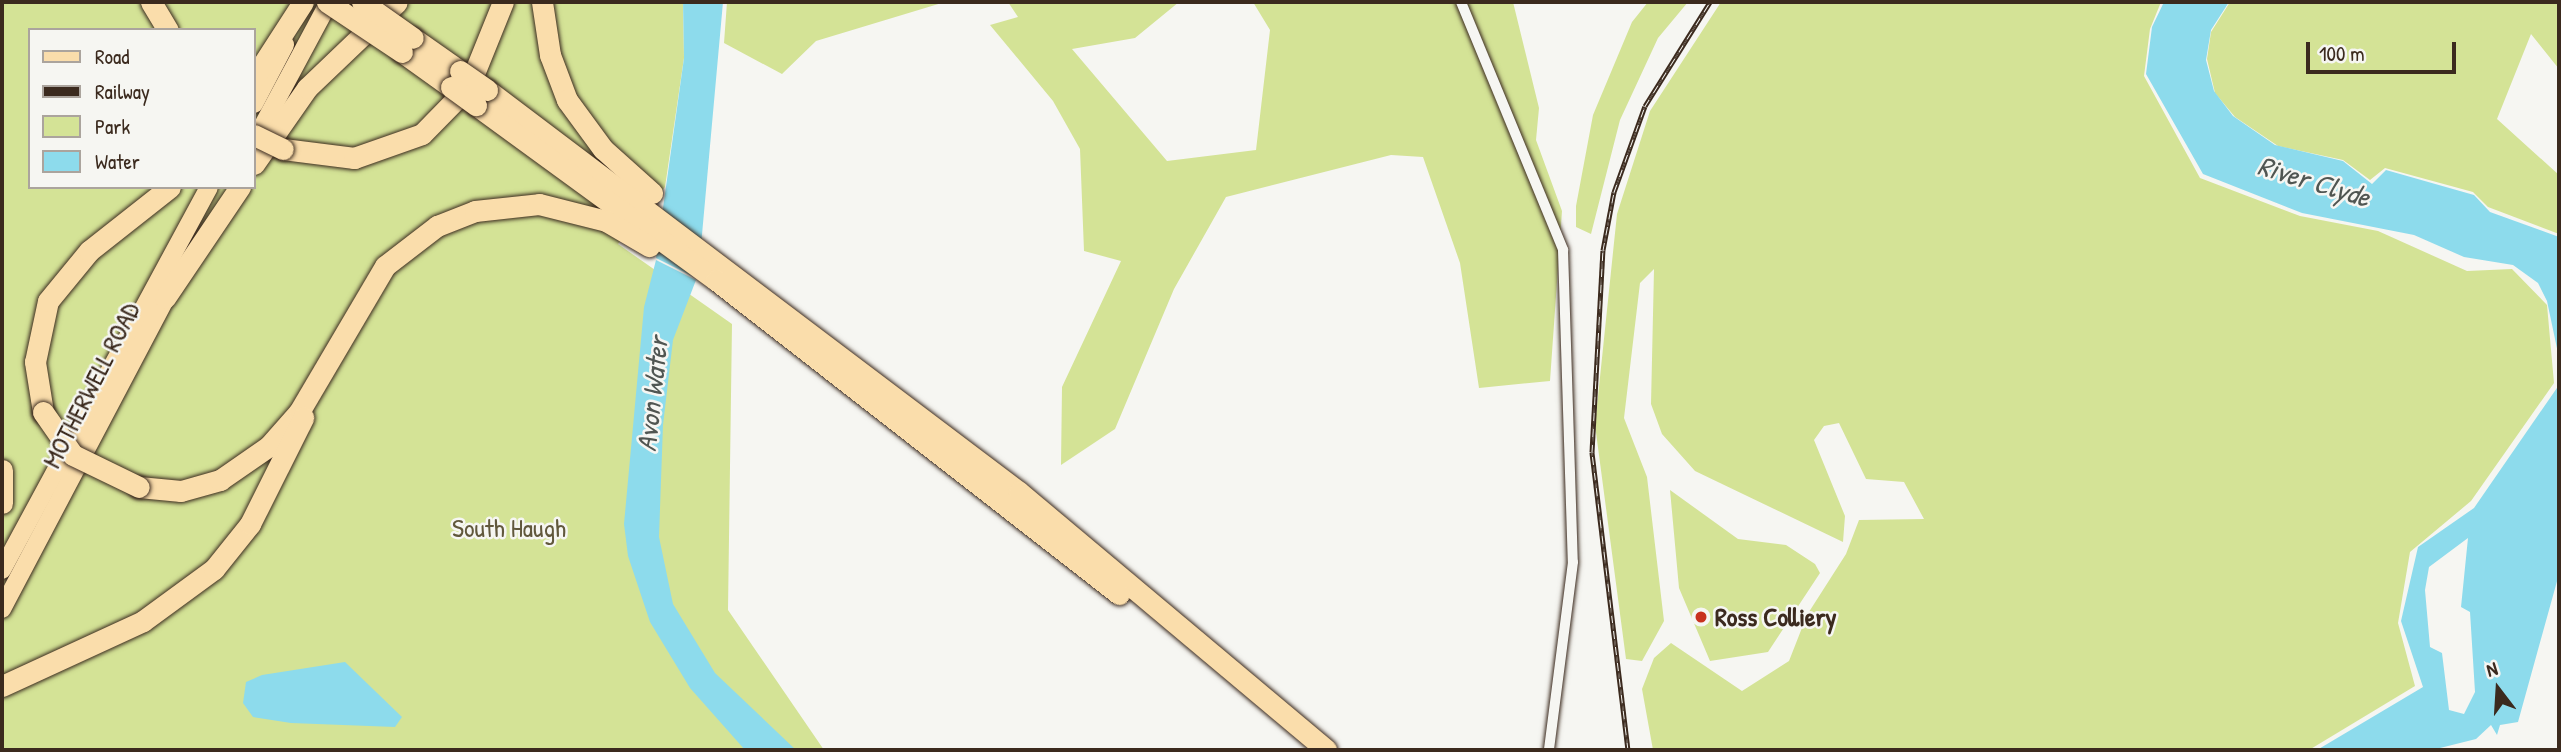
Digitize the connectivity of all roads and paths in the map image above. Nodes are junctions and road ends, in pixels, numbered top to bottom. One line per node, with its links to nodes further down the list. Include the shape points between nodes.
1 (151, 2): 10 (highway)
2 (303, 2): 12 (highway)
3 (309, 2): 14 (main road)
4 (328, 2): 11 (highway, bridge); 16 (main road)
5 (362, 2): 11 (highway, bridge)
6 (397, 2): 17 (highway, via 307,88)
7 (503, 2): 15 (highway, bridge, via 469,86 422,134 354,158 283,149)
8 (542, 2): 18 (highway, via 550,55 567,100)
9 (1461, 2): 34 (street, via 1563,250 1573,562)
10 (167, 28)
11 (408, 45): 13 (highway, bridge)
12 (256, 75)
13 (481, 97): 18 (highway); 23 (highway)
14 (256, 100)
15 (256, 136)
16 (256, 138)
17 (256, 161)
18 (634, 187): 24 (highway)
19 (167, 189): 26 (highway, bridge, via 89,251 48,301 35,362 43,412 73,454 139,487 181,491 245,467 299,412)
20 (208, 189): 29 (main road, MOTHERWELL ROAD)
21 (227, 189): 25 (main road, MOTHERWELL ROAD)
22 (239, 189): 25 (highway)
23 (631, 225): 24 (highway); 26 (highway, via 539,204 455,217 385,266)
24 (717, 269): 32 (highway, via 877,403); 33 (highway, via 822,337 1019,492)
25 (165, 298): 30 (main road, MOTHERWELL ROAD)
26 (340, 340): 31 (highway, via 250,524 214,569 143,621)
27 (2, 470): 28 (highway)
28 (2, 503)
29 (2, 570)
30 (2, 609)
31 (2, 686)
32 (1315, 750)
33 (1326, 750)
34 (1549, 750)

